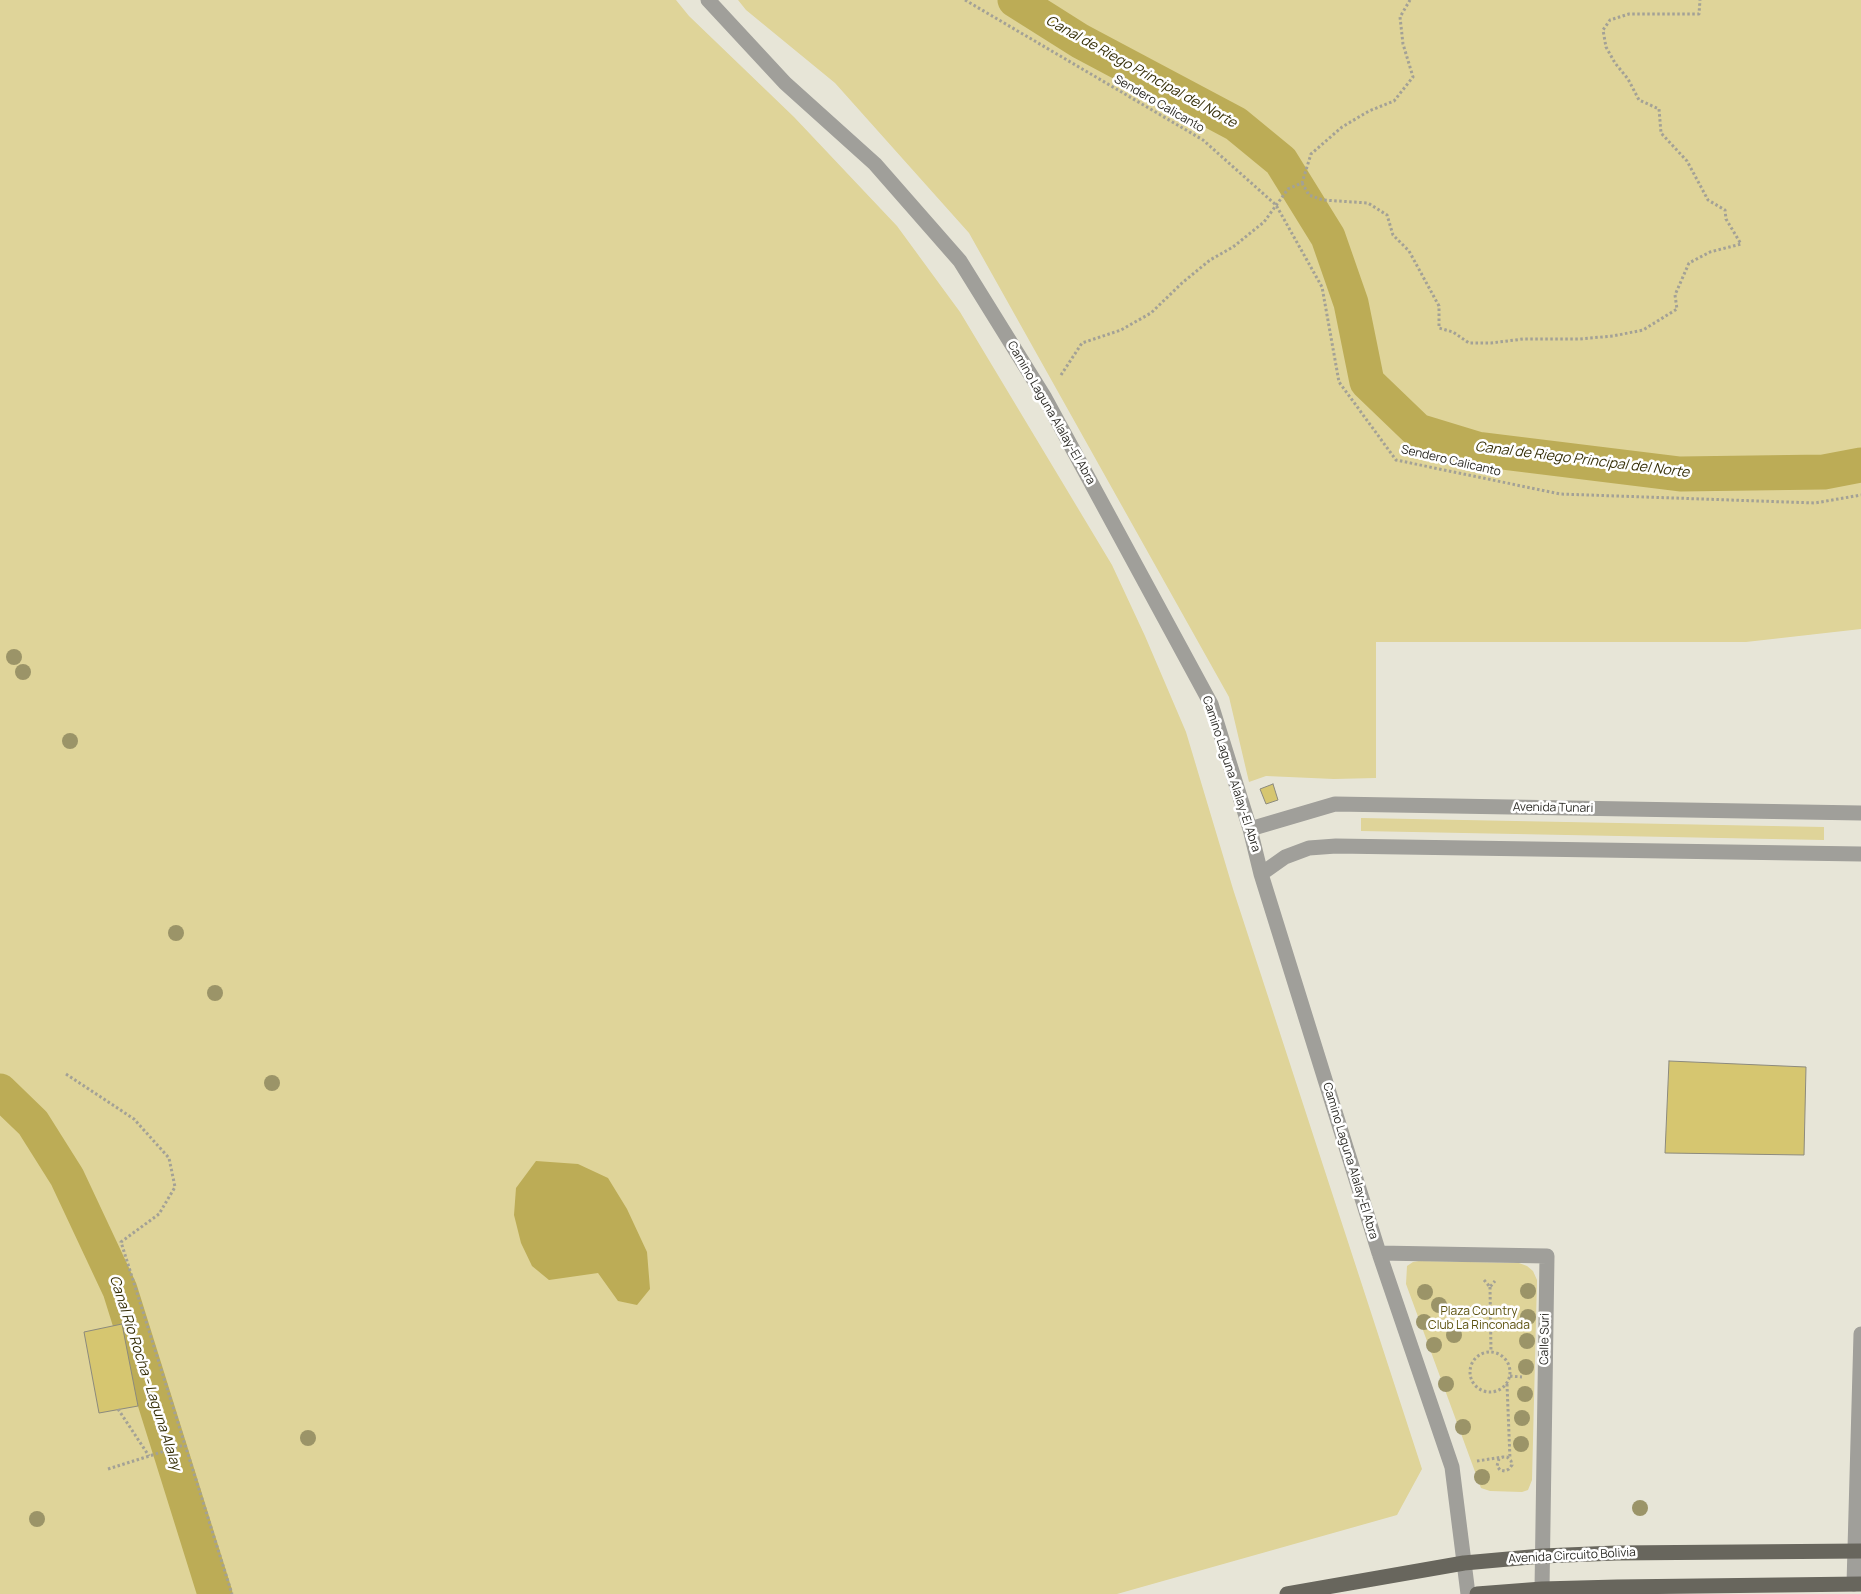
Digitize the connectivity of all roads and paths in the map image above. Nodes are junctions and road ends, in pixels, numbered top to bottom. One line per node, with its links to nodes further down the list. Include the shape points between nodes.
1 (708, 0): 7 (street, Camino Laguna Alalay-El Abra, via 785,83 876,164 960,261)
2 (965, 0): 6 (path, Sendero Calicanto, via 1203,140)
3 (1410, 0): 5 (path, via 1400,17 1413,77 1394,101 1369,111 1342,128 1311,154)
4 (1700, 0): 5 (path, via 1698,14 1628,14 1610,20 1604,30 1606,47 1615,63 1639,100 1659,109 1661,133 1687,161 1708,200 1725,210 1726,219 1741,244 1710,252 1689,263 1675,294 1677,308 1643,330 1579,339 1469,343 1440,328 1439,306 1409,251 1393,235 1387,215 1368,203 1324,200 1309,195)
5 (1301, 184): 6 (path, via 1288,189)
6 (1276, 205): 7 (path, via 1264,222 1233,247 1210,260 1151,313 1121,330 1082,343); 8 (path, Sendero Calicanto, via 1322,287 1339,382 1396,460 1560,494 1815,503)
7 (1045, 398): 10 (street, Camino Laguna Alalay-El Abra, via 1211,704)
8 (1861, 495)
9 (1861, 813): 10 (street, Avenida Tunari, via 1335,804)
10 (1250, 830): 12 (street, Camino Laguna Alalay-El Abra)
11 (1861, 854): 12 (street, via 1336,846 1309,848 1285,857)
12 (1261, 874): 14 (street, Camino Laguna Alalay-El Abra)
13 (66, 1074): 20 (path, via 134,1119 169,1158 175,1187 159,1214 121,1242)
14 (1379, 1254): 25 (street, Calle Suri, via 1547,1256); 26 (street, Camino Laguna Alalay-El Abra, via 1452,1468)
15 (1490, 1286): 17 (path)
16 (1861, 1334): 24 (street)
17 (1491, 1352): 18 (path, via 1508,1363); 18 (path, via 1484,1352 1470,1366 1473,1385 1491,1393)
18 (1507, 1383): 22 (path)
19 (118, 1410): 21 (path)
20 (184, 1445): 21 (path); 29 (path)
21 (149, 1456): 23 (path)
22 (1510, 1459): 22 (path, via 1500,1458 1499,1468 1509,1469 1512,1465)
23 (108, 1469)
24 (1858, 1551): 25 (main road, Avenida Circuito Bolivia); 27 (street)
25 (1542, 1556): 26 (main road, Avenida Circuito Bolivia); 28 (street, Calle Suri)
26 (1464, 1563): 30 (main road, Avenida Circuito Bolivia); 31 (street, Camino Laguna Alalay-El Abra)
27 (1857, 1584): 28 (main road)
28 (1542, 1589): 32 (main road)
29 (232, 1594)
30 (1286, 1594)
31 (1468, 1594)
32 (1478, 1594)

